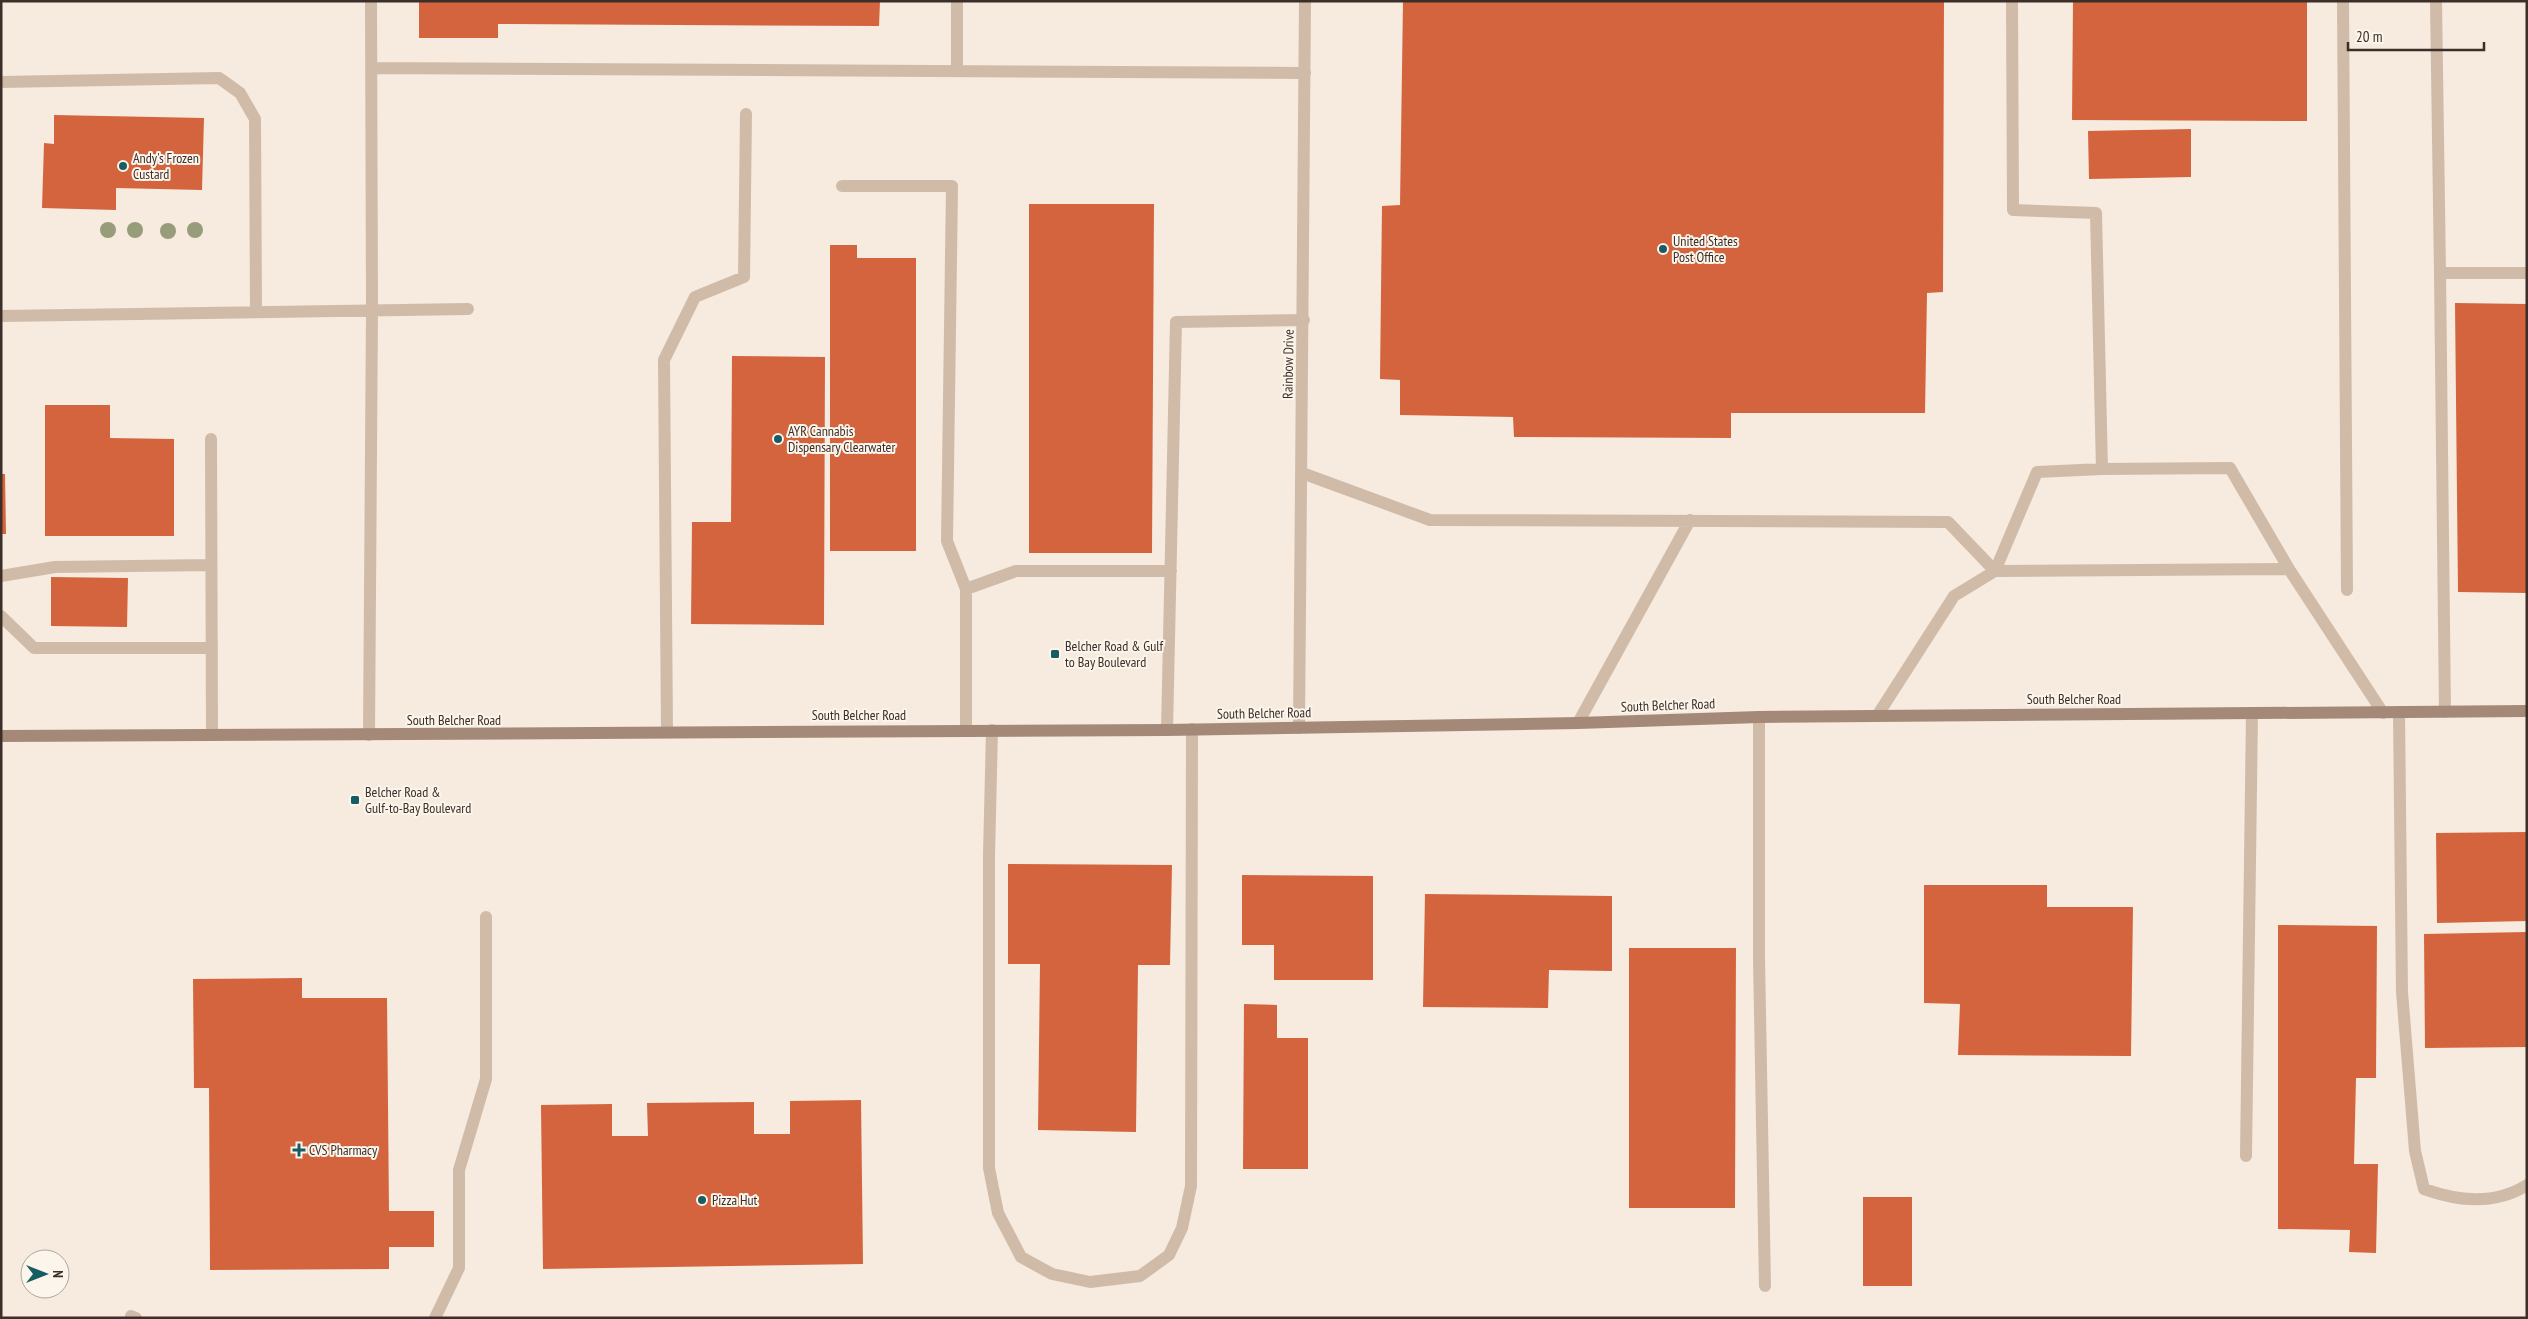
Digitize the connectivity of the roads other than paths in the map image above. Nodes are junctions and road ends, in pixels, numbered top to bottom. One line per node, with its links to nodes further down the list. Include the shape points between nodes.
1 (371, 1): 7 (street)
2 (957, 1): 8 (street)
3 (1305, 1): 9 (street, Rainbow Drive)
4 (2012, 1): 21 (street, via 2013,210 2096,213)
5 (2343, 1): 30 (street)
6 (2436, 1): 13 (street)
7 (371, 68): 8 (street); 15 (street)
8 (957, 71): 9 (street)
9 (1305, 72): 19 (street, Rainbow Drive)
10 (1, 82): 17 (street, via 219,78 240,93 255,119)
11 (746, 114): 46 (street, via 744,277 695,297 664,360)
12 (842, 186): 29 (street, via 952,186 947,541)
13 (2440, 273): 14 (street); 36 (street)
14 (2527, 273)
15 (372, 309): 16 (street); 17 (street); 48 (street)
16 (468, 309)
17 (256, 312): 18 (street)
18 (1, 316)
19 (1304, 320): 22 (street, Rainbow Drive); 26 (street, via 1176,322)
20 (211, 439): 24 (street)
21 (2102, 469): 25 (street, via 2230,468); 27 (street, via 2037,472)
22 (1302, 473): 23 (street, via 1430,520); 41 (street, Rainbow Drive)
23 (1690, 520): 27 (street, via 1948,522); 40 (street)
24 (211, 565): 28 (street, via 55,567); 32 (street)
25 (2289, 569): 27 (street); 34 (street)
26 (1171, 571): 29 (street, via 1016,571); 45 (street)
27 (1995, 571): 39 (street, via 1954,596)
28 (1, 576)
29 (966, 589): 43 (street)
30 (2348, 590)
31 (1, 616): 32 (street, via 34,648)
32 (212, 648): 47 (street)
33 (2527, 711): 36 (main road, South Belcher Road)
34 (2383, 712): 35 (main road, South Belcher Road); 37 (main road, South Belcher Road)
35 (2399, 712): 36 (main road, South Belcher Road); 52 (street, via 2402,992 2415,1151 2424,1189 2449,1198 2477,1199 2513,1194)
36 (2446, 712)
37 (2252, 713): 39 (main road, South Belcher Road); 51 (street)
38 (1759, 716): 39 (main road, South Belcher Road); 40 (main road, South Belcher Road); 53 (street, via 1759,958)
39 (1877, 716)
40 (1578, 723): 41 (main road, South Belcher Road)
41 (1299, 728): 42 (main road, South Belcher Road)
42 (1192, 729): 44 (street, via 1191,1186 1182,1228 1169,1255 1140,1276 1090,1282 1052,1274 1021,1257 998,1213 989,1168); 45 (main road, South Belcher Road)
43 (966, 730): 44 (main road, South Belcher Road); 46 (main road, South Belcher Road)
44 (992, 730): 45 (main road, South Belcher Road)
45 (1167, 730)
46 (667, 731): 48 (main road, South Belcher Road)
47 (212, 735): 48 (main road, South Belcher Road); 49 (main road, South Belcher Road)
48 (369, 735)
49 (1, 736)
50 (486, 917): 54 (street, via 486,1079 459,1170 459,1268)
51 (2246, 1156)
52 (2527, 1185)
53 (1765, 1286)
54 (435, 1318)

